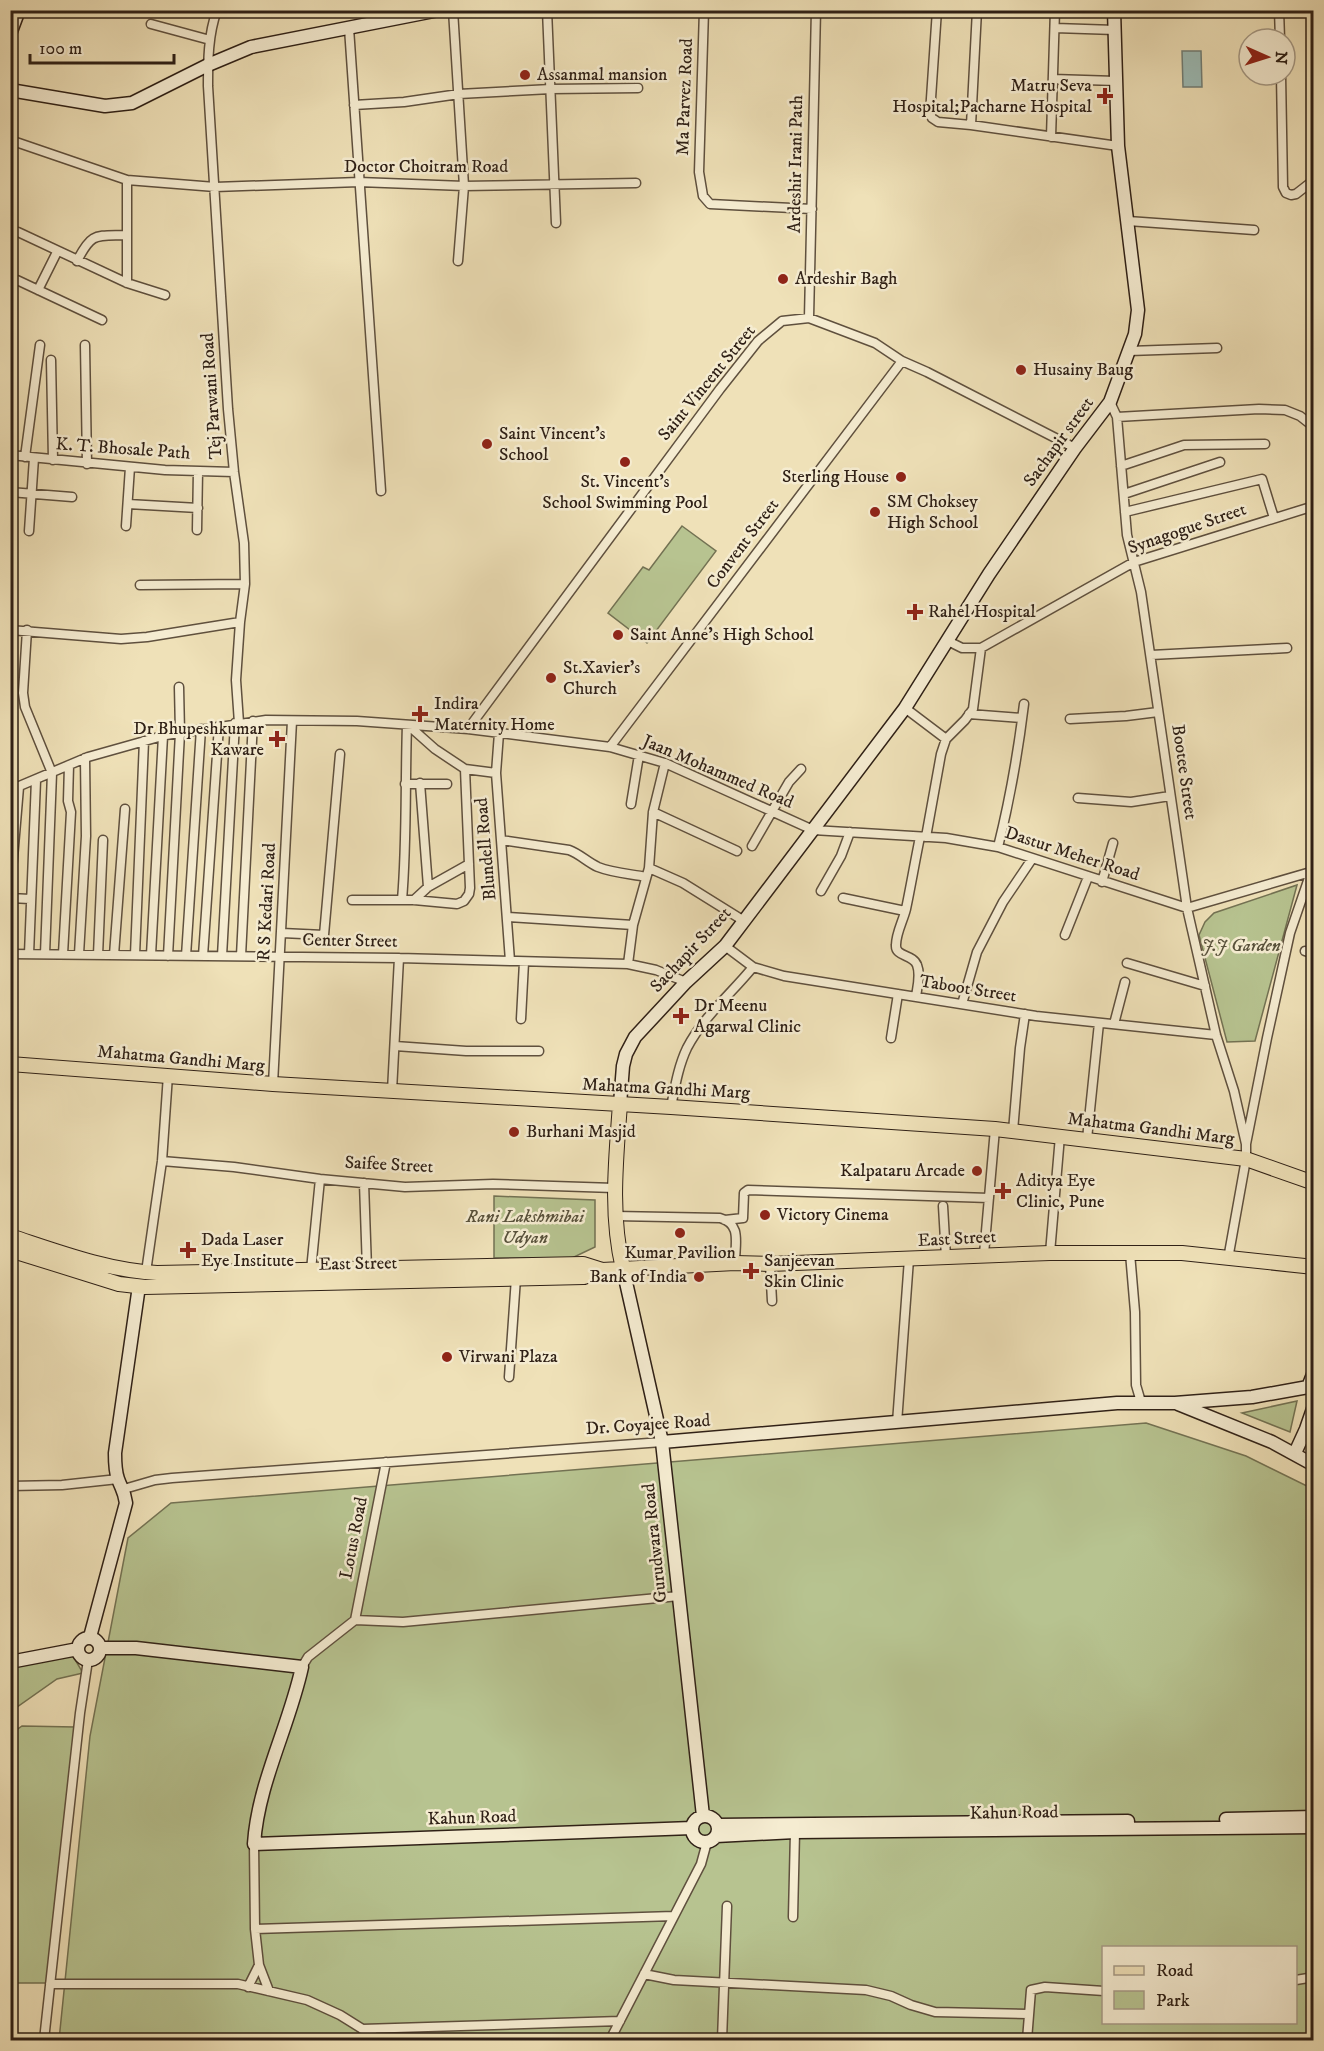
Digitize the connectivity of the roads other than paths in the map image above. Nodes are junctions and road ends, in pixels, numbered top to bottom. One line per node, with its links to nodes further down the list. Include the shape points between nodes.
1 (19, 10): 18 (street)
2 (217, 10): 19 (street, Tej Parwani Road)
3 (453, 10): 27 (street)
4 (547, 10): 25 (street)
5 (705, 10): 40 (street, Ma Parvez Road, via 700,184 703,196 710,204)
6 (816, 10): 40 (street, Ardeshir Irani Path)
7 (937, 10): 29 (street, via 930,112 938,122)
8 (977, 10): 29 (street)
9 (1055, 10): 16 (street)
10 (1114, 10): 17 (street, Sachapir street)
11 (1279, 10): 14 (street)
12 (439, 11): 15 (street)
13 (151, 24): 19 (street)
14 (1280, 27)
15 (349, 28): 20 (street, via 251,47); 28 (street)
16 (1054, 28): 17 (street); 21 (street)
17 (1115, 30): 22 (street, Sachapir street)
18 (10, 34)
19 (210, 40): 20 (street, Tej Parwani Road)
20 (208, 65): 26 (street, via 132,103 105,106); 39 (street, Tej Parwani Road)
21 (1053, 79): 22 (street); 30 (street)
22 (1116, 81): 32 (street, Sachapir street)
23 (638, 87): 25 (street)
24 (1281, 87): 34 (street, via 1283,187 1286,193 1296,194)
25 (551, 89): 27 (street); 36 (street)
26 (10, 90)
27 (459, 94): 28 (street); 38 (street)
28 (354, 105): 35 (street)
29 (971, 124): 30 (street)
30 (1051, 137): 32 (street)
31 (10, 140): 33 (street, Doctor Choitram Road)
32 (1118, 146): 41 (street, Sachapir street)
33 (127, 180): 39 (street, Doctor Choitram Road); 45 (street)
34 (1314, 180)
35 (358, 182): 38 (street, Doctor Choitram Road); 39 (street, Doctor Choitram Road); 75 (street)
36 (554, 183): 37 (street, Doctor Choitram Road); 38 (street, Doctor Choitram Road); 42 (street)
37 (636, 183)
38 (464, 186): 48 (street)
39 (215, 187): 74 (street, Tej Parwani Road)
40 (812, 210): 53 (street, Ardeshir Irani Path)
41 (1128, 221): 43 (street); 58 (street, Sachapir street, via 1138,310)
42 (556, 223)
43 (1254, 230)
44 (18, 232): 46 (street)
45 (126, 235): 47 (street, via 94,237); 50 (street)
46 (57, 252): 47 (street); 51 (street)
47 (77, 261): 50 (street)
48 (458, 261)
49 (17, 280): 51 (street)
50 (127, 284): 52 (street)
51 (38, 290): 54 (street)
52 (165, 296)
53 (809, 318): 60 (street, via 875,343); 111 (street, Saint Vincent Street, via 782,321 758,341)
54 (102, 320)
55 (40, 345): 67 (street)
56 (85, 345): 70 (street)
57 (1217, 348): 58 (street)
58 (1129, 351): 61 (street, Sachapir street)
59 (51, 360): 68 (street)
60 (902, 361): 65 (street); 117 (street, Convent Street)
61 (1110, 402): 62 (street, Bootee Street); 65 (street, Sachapir street)
62 (1117, 417): 63 (street, via 1285,410); 71 (street, Bootee Street)
63 (1314, 427)
64 (1265, 444): 71 (street, via 1184,445)
65 (1075, 448): 94 (street, Sachapir street)
66 (10, 455): 67 (street, K. T. Bhosale Path)
67 (30, 457): 68 (street, K. T. Bhosale Path); 77 (street)
68 (53, 460): 70 (street, K. T. Bhosale Path)
69 (1220, 462): 78 (street)
70 (87, 464): 72 (street, K. T. Bhosale Path)
71 (1121, 466): 78 (street, Bootee Street)
72 (130, 467): 73 (street, K. T. Bhosale Path); 80 (street)
73 (198, 471): 74 (street, K. T. Bhosale Path); 82 (street)
74 (234, 472): 89 (street, Tej Parwani Road, via 244,543)
75 (381, 491)
76 (10, 492): 77 (street)
77 (31, 494): 79 (street); 87 (street)
78 (1124, 494): 83 (street, Bootee Street)
79 (72, 497)
80 (128, 504): 82 (street); 85 (street)
81 (1314, 506): 84 (street, Synagogue Street)
82 (198, 508): 86 (street)
83 (1125, 512): 84 (street, via 1263,479); 88 (street, Bootee Street)
84 (1274, 518): 88 (street, Synagogue Street)
85 (126, 526)
86 (197, 530)
87 (29, 531)
88 (1134, 562): 95 (street, Synagogue Street); 97 (street, Bootee Street)
89 (245, 584): 90 (street); 91 (street, Tej Parwani Road)
90 (140, 585)
91 (240, 622): 93 (street, via 121,639); 107 (street, Tej Parwani Road)
92 (10, 630): 93 (street)
93 (27, 630): 125 (street, via 23,693)
94 (948, 641): 95 (street, via 963,648); 100 (street, Sachapir street)
95 (981, 648): 102 (street, via 973,709)
96 (1287, 648): 97 (street)
97 (1151, 655): 101 (street, Bootee Street)
98 (179, 687): 112 (street)
99 (1024, 704): 103 (street)
100 (905, 708): 115 (street); 139 (street, Sachapir street)
101 (1158, 712): 104 (street); 133 (street, Bootee Street)
102 (969, 714): 103 (street); 115 (street)
103 (1022, 718): 146 (street, via 1014,778)
104 (1070, 719)
105 (292, 721): 106 (street, Jaan Mohammed Road); 108 (street, Jaan Mohammed Road); 168 (street, R S Kedari Road)
106 (253, 722): 107 (street, Jaan Mohammed Road); 184 (street)
107 (237, 723): 109 (street, Jaan Mohammed Road); 183 (street, Tej Parwani Road)
108 (407, 725): 111 (street, Jaan Mohammed Road); 123 (street); 129 (street)
109 (219, 726): 110 (street, Jaan Mohammed Road); 182 (street)
110 (201, 729): 112 (street, Jaan Mohammed Road); 181 (street)
111 (468, 729): 113 (street, Jaan Mohammed Road)
112 (180, 733): 114 (street, Jaan Mohammed Road); 180 (street)
113 (500, 733): 117 (street, Jaan Mohammed Road); 126 (street, Blundell Road)
114 (163, 736): 116 (street, Jaan Mohammed Road); 179 (street)
115 (946, 739): 141 (street)
116 (144, 741): 120 (street, Jaan Mohammed Road); 178 (street)
117 (610, 747): 119 (street, Jaan Mohammed Road)
118 (340, 753): 168 (street, via 324,935)
119 (639, 755): 121 (street, Jaan Mohammed Road); 135 (street)
120 (86, 758): 122 (street, Jaan Mohammed Road); 175 (street)
121 (665, 763): 137 (street); 138 (street, Jaan Mohammed Road)
122 (69, 765): 125 (street, Jaan Mohammed Road); 174 (street, via 71,812)
123 (465, 769): 126 (street); 149 (street)
124 (801, 770): 138 (street, via 789,782)
125 (52, 773): 127 (street, Jaan Mohammed Road); 173 (street)
126 (496, 773): 143 (street, Blundell Road)
127 (36, 780): 131 (street, Jaan Mohammed Road); 158 (street)
128 (420, 783): 129 (street); 130 (street); 155 (street)
129 (405, 784): 161 (street)
130 (447, 784)
131 (20, 787): 132 (street, Jaan Mohammed Road); 157 (street)
132 (10, 790)
133 (1170, 796): 134 (street, via 1131,802); 163 (street, Bootee Street)
134 (1078, 798)
135 (631, 804)
136 (125, 809): 177 (street)
137 (653, 812): 147 (street); 151 (street)
138 (772, 812): 139 (street, Jaan Mohammed Road); 145 (street)
139 (813, 830): 140 (street, Dastur Meher Road); 166 (street, Sachapir Street)
140 (850, 832): 141 (street, Dastur Meher Road); 156 (street)
141 (923, 837): 146 (street, Dastur Meher Road); 164 (street)
142 (103, 840): 176 (street)
143 (501, 840): 151 (street, Sachapir Street, via 568,850 602,869); 165 (street, Blundell Road)
144 (1113, 843): 153 (street)
145 (752, 846)
146 (998, 847): 148 (street, Dastur Meher Road)
147 (737, 851)
148 (1032, 859): 152 (street, Dastur Meher Road); 197 (street, via 1003,902 977,952)
149 (469, 864): 155 (street); 162 (street, via 470,888 464,901 450,904)
150 (1312, 871): 154 (street); 163 (street)
151 (648, 873): 166 (street, Sachapir Street, via 683,883); 167 (street)
152 (1088, 877): 153 (street, Dastur Meher Road); 169 (street)
153 (1102, 882): 163 (street, Dastur Meher Road)
154 (1310, 885): 216 (street, via 1290,933)
155 (428, 887): 162 (street)
156 (821, 891)
157 (10, 896): 158 (street)
158 (30, 898): 172 (street)
159 (843, 898): 164 (street)
160 (352, 900): 161 (street)
161 (402, 900): 162 (street)
162 (414, 900)
163 (1187, 908): 194 (street, Bootee Street)
164 (905, 911): 196 (street, via 895,943 899,953 917,964)
165 (507, 917): 167 (street); 187 (street, Blundell Road)
166 (744, 921): 170 (street, Sachapir Street)
167 (633, 925): 190 (street)
168 (282, 933): 185 (street, R S Kedari Road)
169 (1065, 935)
170 (724, 946): 191 (street, Taboot Street); 192 (street, Sachapir Street)
171 (10, 954): 172 (street, Center Street)
172 (29, 954): 173 (street, Center Street)
173 (45, 954): 174 (street, Center Street)
174 (63, 954): 175 (street, Center Street)
175 (80, 954): 176 (street, Center Street)
176 (98, 955): 177 (street, Center Street)
177 (114, 955): 178 (street, Center Street)
178 (135, 955): 179 (street, Center Street)
179 (151, 955): 180 (street, Center Street)
180 (168, 956): 181 (street, Center Street)
181 (186, 956): 182 (street, Center Street)
182 (204, 956): 183 (street, Center Street)
183 (222, 956): 184 (street, Center Street)
184 (241, 957): 185 (street, Center Street)
185 (281, 957): 186 (street, Center Street); 208 (street, R S Kedari Road)
186 (399, 958): 187 (street, Center Street); 204 (street)
187 (510, 962): 188 (street, Center Street)
188 (524, 962): 190 (street, Center Street); 199 (street)
189 (1127, 963): 194 (street)
190 (628, 964): 192 (street, Center Street)
191 (753, 967): 195 (street, Taboot Street, via 784,976); 211 (street, via 708,1017 687,1048)
192 (686, 982): 210 (street, Sachapir Street, via 635,1037 623,1066)
193 (1125, 982): 201 (street)
194 (1204, 987): 202 (street, Bootee Street)
195 (898, 994): 196 (street, Taboot Street); 203 (street)
196 (915, 997): 197 (street, Taboot Street)
197 (962, 1004): 198 (street, Taboot Street)
198 (1026, 1014): 200 (street, Taboot Street); 213 (street)
199 (521, 1019)
200 (1099, 1023): 201 (street, Taboot Street); 215 (street)
201 (1114, 1024): 202 (street, Taboot Street)
202 (1215, 1035): 216 (street, Bootee Street)
203 (891, 1038)
204 (395, 1046): 205 (street); 209 (street)
205 (539, 1051)
206 (10, 1065): 207 (main road, Mahatma Gandhi Marg)
207 (168, 1075): 208 (main road, Mahatma Gandhi Marg); 218 (street)
208 (273, 1084): 209 (main road, Mahatma Gandhi Marg)
209 (392, 1091): 210 (main road, Mahatma Gandhi Marg)
210 (620, 1104): 211 (main road, Mahatma Gandhi Marg); 222 (main road)
211 (671, 1107): 212 (main road, Mahatma Gandhi Marg)
212 (995, 1129): 213 (main road, Mahatma Gandhi Marg); 223 (street)
213 (1013, 1131): 214 (main road, Mahatma Gandhi Marg)
214 (1060, 1136): 215 (main road, Mahatma Gandhi Marg); 229 (street)
215 (1087, 1139): 217 (main road, Mahatma Gandhi Marg)
216 (1246, 1143): 217 (street)
217 (1246, 1159): 221 (main road, Mahatma Gandhi Marg); 234 (street)
218 (162, 1161): 219 (street, Saifee Street); 242 (street)
219 (320, 1179): 220 (street, Saifee Street); 240 (street)
220 (364, 1183): 222 (street, Saifee Street, via 405,1187 493,1184); 238 (street)
221 (1314, 1183)
222 (614, 1188): 225 (main road)
223 (989, 1198): 226 (street, via 748,1190 744,1193 743,1218); 231 (street)
224 (943, 1206): 232 (street)
225 (615, 1216): 226 (street); 239 (main road)
226 (725, 1220): 235 (street, via 735,1229)
227 (10, 1236): 242 (main road, East Street, via 103,1265)
228 (10, 1250): 244 (main road, East Street, via 119,1284)
229 (1050, 1253): 230 (main road, East Street); 231 (main road, East Street)
230 (1130, 1253): 234 (main road, East Street); 250 (street, via 1136,1385)
231 (984, 1254): 232 (main road, East Street)
232 (946, 1257): 233 (main road, East Street)
233 (909, 1259): 236 (main road, East Street); 253 (street)
234 (1227, 1259): 237 (main road, East Street)
235 (735, 1263): 236 (main road, East Street); 239 (main road, East Street)
236 (770, 1264): 245 (street)
237 (1314, 1267)
238 (367, 1269): 240 (main road, East Street); 241 (main road, East Street, via 583,1264)
239 (622, 1269): 241 (main road, East Street); 256 (street, Gurudwara Road)
240 (311, 1270): 242 (main road, East Street)
241 (602, 1270): 243 (main road, East Street, via 584,1277)
242 (146, 1272)
243 (516, 1278): 244 (main road, East Street); 247 (street)
244 (139, 1286): 260 (street, via 115,1453)
245 (772, 1301)
246 (1314, 1372): 248 (street)
247 (509, 1377)
248 (1311, 1388): 249 (street)
249 (1231, 1398): 251 (street); 254 (street, via 1224,1417)
250 (1141, 1402): 251 (street, Dr. Coyajee Road); 253 (street, Dr. Coyajee Road)
251 (1175, 1403): 254 (street)
252 (1314, 1406): 255 (street)
253 (897, 1423): 256 (street, Dr. Coyajee Road)
254 (1227, 1424): 257 (street)
255 (1306, 1429): 257 (street); 259 (street)
256 (662, 1442): 258 (street, Dr. Coyajee Road); 262 (street, Gurudwara Road)
257 (1295, 1453): 259 (street)
258 (386, 1462): 260 (street, Dr. Coyajee Road); 263 (street, Lotus Road)
259 (1310, 1462)
260 (121, 1484): 261 (street, Dr. Coyajee Road); 264 (street, via 126,1503 124,1513)
261 (10, 1486)
262 (679, 1596): 263 (street, via 403,1622); 270 (street, Gurudwara Road)
263 (355, 1620): 269 (street, via 321,1646)
264 (90, 1637): 265 (street); 266 (street, via 81,1641)
265 (100, 1648): 267 (street, via 97,1657); 269 (street, via 136,1648)
266 (78, 1649): 267 (street); 268 (street)
267 (88, 1660): 286 (street)
268 (10, 1662)
269 (302, 1667): 276 (street, via 259,1806)
270 (704, 1816): 273 (street, via 697,1818); 275 (street, via 711,1817)
271 (1314, 1817): 275 (street, Kahun Road)
272 (1314, 1827): 274 (street, Kahun Road)
273 (692, 1828): 275 (street, via 696,1838); 276 (street, Kahun Road)
274 (795, 1832): 275 (street, Kahun Road); 279 (street)
275 (714, 1834): 278 (street)
276 (254, 1844): 280 (street)
277 (727, 1906): 285 (street)
278 (674, 1916): 280 (street); 282 (street)
279 (793, 1917)
280 (255, 1929): 281 (street)
281 (259, 1965): 287 (street); 288 (street)
282 (644, 1974): 285 (street); 291 (street)
283 (1314, 1977): 284 (street)
284 (1297, 1980)
285 (724, 1983): 290 (street, via 866,1990 935,2012); 296 (street)
286 (50, 1984): 287 (street); 293 (street)
287 (248, 1987): 288 (street)
288 (269, 1991): 292 (street, via 321,2005)
289 (1102, 1991): 290 (street, via 1036,1988 1031,1990)
290 (1028, 2014): 297 (street)
291 (620, 2021): 292 (street); 295 (street)
292 (361, 2029): 294 (street)
293 (44, 2040)
294 (380, 2040)
295 (610, 2040)
296 (722, 2040)
297 (1027, 2040)

